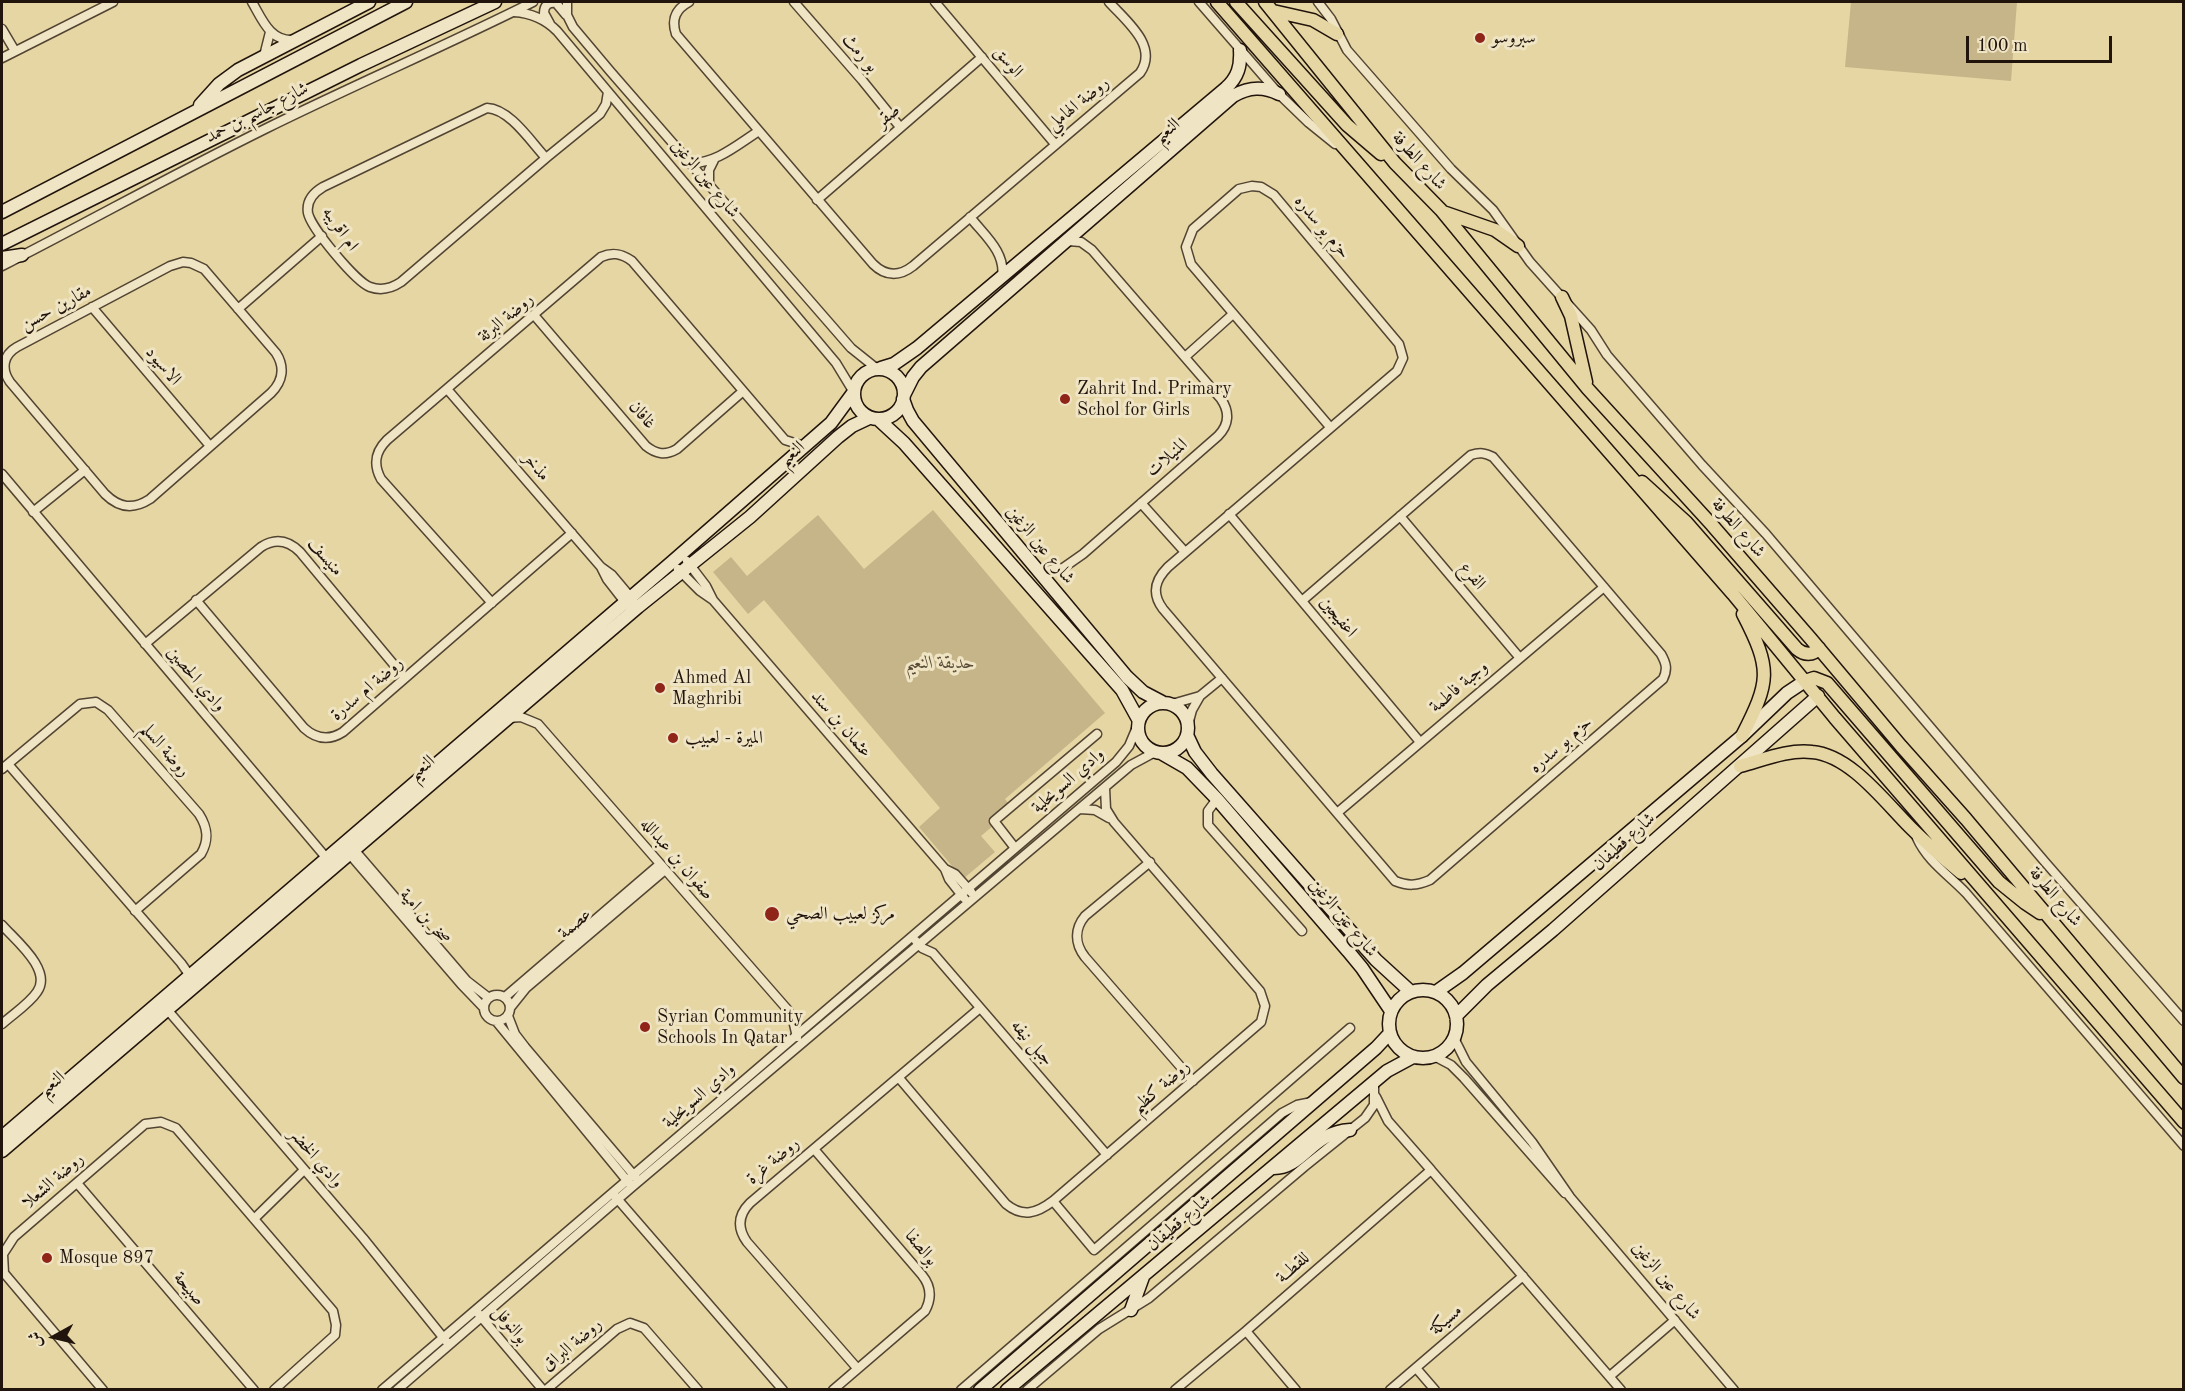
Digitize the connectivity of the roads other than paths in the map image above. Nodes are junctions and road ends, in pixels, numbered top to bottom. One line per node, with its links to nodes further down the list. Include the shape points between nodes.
1 (112, 2): 25 (street)
2 (252, 2): 21 (street)
3 (369, 2): 23 (street, شارع جاسم بن حمد)
4 (406, 2): 31 (street, شارع جاسم بن حمد)
5 (495, 2): 49 (street, شارع جاسم بن حمد)
6 (533, 2): 17 (street, شارع جاسم بن حمد)
7 (567, 2): 18 (street)
8 (689, 2): 35 (street, روضة الهاملي, via 675,15 676,34)
9 (794, 2): 34 (street, بو رمث)
10 (935, 2): 27 (street, الوسق)
11 (1109, 2): 36 (street, روضة الهاملي, via 1144,44 1145,66 1137,77)
12 (1199, 2): 24 (street)
13 (1217, 2): 37 (main road)
14 (1236, 2): 41 (main road, via 1347,125)
15 (1318, 2): 22 (street, شارع الطرفة)
16 (1269, 6): 22 (main road, via 1312,20); 41 (main road, شارع الطرفة)
17 (513, 12): 19 (street, شارع عين الزغين, via 533,15); 52 (street, شارع جاسم بن حمد, via 264,129)
18 (567, 15): 19 (street, via 556,3 549,3 544,13); 40 (street, شارع عين الزغين, via 573,27)
19 (551, 25): 29 (street, شارع عين الزغين)
20 (2, 29): 25 (street)
21 (270, 32): 23 (street, via 285,40); 26 (street)
22 (1337, 34): 50 (street, شارع الطرفة, via 1451,169 1498,215)
23 (296, 40): 26 (street, شارع جاسم بن حمد)
24 (1240, 50): 30 (street); 54 (street, النعيم, via 1240,67 1226,88)
25 (15, 51): 28 (street)
26 (264, 56): 31 (street, شارع جاسم بن حمد, via 228,76)
27 (982, 57): 34 (street, صقر); 36 (street, الوسق)
28 (2, 58)
29 (608, 92): 32 (street, شارع عين الزغين); 33 (street)
30 (1279, 94): 37 (street); 48 (street, النعيم, via 1257,88 1233,96)
31 (197, 110): 45 (street, شارع جاسم بن حمد)
32 (623, 110): 33 (street, ام اقريبه); 67 (street, شارع عين الزغين, via 836,363)
33 (600, 114): 38 (street, ام اقريبه)
34 (900, 127): 43 (street, صقر)
35 (759, 130): 39 (street); 43 (street, روضة الهاملي)
36 (1055, 144): 46 (street, روضة الهاملي)
37 (1348, 154): 75 (main road)
38 (546, 158): 47 (street, ام اقريبه, via 395,286 379,289 364,284); 47 (street, ام اقريبه, via 507,115 494,108 480,110 317,191 308,210)
39 (714, 160): 40 (street); 42 (street)
40 (690, 163): 42 (street, شارع عين الزغين)
41 (1395, 163): 44 (main road, شارع الطرفة)
42 (709, 184): 63 (street, شارع عين الزغين, via 851,348)
43 (817, 200): 46 (street, روضة الهاملي, via 878,270 892,274 907,271)
44 (1441, 210): 50 (main road, via 1495,230); 65 (main road, شارع الطرفة)
45 (2, 212)
46 (970, 217): 51 (street)
47 (322, 236): 59 (street)
48 (1068, 241): 62 (street, المنيلات, via 1089,247); 68 (street, النعيم, via 921,366)
49 (2, 244)
50 (1518, 246): 57 (street, شارع الطرفة)
51 (999, 253): 54 (street); 56 (street)
52 (22, 255): 53 (street); 55 (street, شارع جاسم بن حمد)
53 (2, 258)
54 (1023, 259): 56 (street, النعيم)
55 (2, 266)
56 (1002, 277): 63 (street, النعيم, via 911,352 894,364)
57 (1562, 297): 65 (main road); 149 (street, شارع الطرفة, via 1607,355)
58 (92, 307): 59 (street, مقارين حسن, via 183,262 204,269); 72 (street, الاسيود); 76 (street, مقارين حسن, via 12,350 4,368 7,378)
59 (238, 309): 72 (street, مقارين حسن, via 279,358 281,377 271,393)
60 (1233, 314): 62 (street); 70 (street, حزم بو سدره); 70 (street, حزم بو سدره, via 1191,264 1187,240 1193,229 1239,189 1261,187 1274,195 1400,344 1403,358 1397,371)
61 (534, 315): 64 (street, روضة البرثة); 66 (street, روضة البرثة, via 601,258 614,254 626,257); 66 (street, غافان, via 646,446 658,453 677,449)
62 (1185, 357): 78 (street, المنيلات, via 1224,404 1227,422 1222,432)
63 (879, 368): 67 (street, via 863,373); 68 (street, via 898,377)
64 (447, 389): 82 (street, مذخر); 92 (street, روضة البرثة, via 381,446 375,463 381,479)
65 (1588, 389): 95 (main road, شارع الطرفة)
66 (742, 392): 71 (street, روضة البرثة)
67 (853, 392): 69 (street, via 857,408); 73 (street, النعيم, via 831,423)
68 (904, 397): 69 (street, via 891,416); 87 (street, شارع عين الزغين, via 913,421)
69 (874, 419): 86 (street, النعيم, via 852,426 838,437 754,513); 106 (street, شارع عين الزغين, via 904,443 1122,690)
70 (1330, 428): 80 (street, حزم بو سدره)
71 (784, 440): 73 (street); 74 (street)
72 (210, 446): 76 (street, مقارين حسن, via 150,499 132,507 113,501)
73 (804, 446): 74 (street, النعيم)
74 (786, 460): 84 (street, النعيم)
75 (1617, 463): 89 (main road); 95 (main road, via 1686,522 1797,649 1809,654)
76 (85, 470): 79 (street)
77 (2, 474): 79 (street, وادي الحصين)
78 (1141, 503): 83 (street); 87 (street, المنيلات, via 1070,564)
79 (33, 512): 94 (street, وادي الحصين)
80 (1229, 514): 83 (street, حزم بو سدره); 91 (street, اعفيجين)
81 (1400, 516): 88 (street, حزم بو سدره, via 1471,455 1486,453); 91 (street, حزم بو سدره); 96 (street, الفرع)
82 (572, 533): 92 (street, روضة ام سدرة); 93 (street, مذخر, via 612,575)
83 (1185, 552): 99 (street, حزم بو سدره, via 1157,580 1157,597)
84 (682, 553): 85 (street, النعيم); 86 (street, عثمان بن سند)
85 (672, 562): 86 (street, عثمان بن سند); 93 (street, النعيم)
86 (685, 568): 93 (street, النعيم); 125 (street, عثمان بن سند, via 704,595 713,600 945,869 955,874)
87 (1040, 572): 104 (street, شارع عين الزغين, via 1132,683)
88 (1604, 587): 96 (street, وجبة فاطمة); 117 (street, حزم بو سدره, via 1661,654 1666,662 1664,679 1430,880 1406,885 1395,880)
89 (1733, 594): 100 (main road); 109 (main road, via 1761,651 1766,673 1763,691)
90 (196, 600): 94 (street, منيسف); 98 (street, منيسف, via 267,543 289,543); 98 (street, روضة ام سدرة, via 304,728 316,736 337,736)
91 (1303, 600): 110 (street, اعفيجين)
92 (492, 603): 98 (street, روضة ام سدرة)
93 (632, 604): 105 (street, النعيم); 120 (street, النعيم)
94 (144, 644): 123 (street, وادي الحصين)
95 (1819, 648): 97 (main road, شارع الطرفة)
96 (1519, 657): 110 (street, وجبة فاطمة)
97 (1830, 661): 101 (main road); 129 (main road, شارع الطرفة)
98 (405, 678)
99 (1222, 678): 102 (street); 117 (street, حزم بو سدره)
100 (1805, 681): 101 (main road, via 1817,678); 103 (main road); 109 (street)
101 (1828, 685): 103 (main road); 129 (main road, via 1999,882)
102 (1200, 696): 104 (street); 107 (street)
103 (1818, 696): 112 (street, شارع قطيفان); 126 (main road)
104 (1167, 703): 106 (street, via 1145,709); 107 (street, via 1183,712)
105 (508, 718): 120 (street, النعيم); 124 (street, صفوان بن عبدالله, via 521,717 538,724)
106 (1138, 723): 111 (street, via 1144,745); 121 (street, وادي السويحلية, via 1130,746 1116,762)
107 (1187, 730): 111 (street, via 1184,741 1174,750); 138 (street, شارع عين الزغين, via 1200,760 1376,960)
108 (1097, 734): 121 (street, via 994,821)
109 (1742, 736): 139 (street)
110 (1420, 742): 117 (street, وجبة فاطمة)
111 (1158, 753): 114 (street, وادي السويحلية, via 1139,759); 115 (street, شارع عين الزغين, via 1186,768)
112 (1740, 766): 119 (main road, via 1807,751 1829,756 1855,772); 147 (street, شارع قطيفان, via 1492,980)
113 (5, 767): 128 (street); 128 (street, روضة السلم, via 80,704 96,702 108,710 199,814 207,834 205,848 196,860)
114 (1105, 788): 116 (street, وادي السويحلية); 118 (street, روضة كظيم, via 1106,809)
115 (1217, 799): 132 (street, via 1208,811 1208,825); 145 (street, شارع عين الزغين, via 1355,959)
116 (1080, 809): 118 (street, روضة كظيم, via 1095,810); 127 (street, وادي السويحلية)
117 (1337, 813)
118 (1114, 822): 122 (street, روضة كظيم)
119 (1915, 832): 126 (main road); 168 (street, via 1933,862 1966,893)
120 (347, 847): 123 (street, النعيم); 141 (street, صخر بن امية, via 466,981); 143 (street, صخر بن امية)
121 (1015, 848): 125 (street, وادي السويحلية)
122 (1150, 862): 160 (street, روضة كظيم, via 1264,998 1261,1022); 160 (street, via 1085,915 1077,942 1085,957)
123 (330, 863): 137 (street, النعيم)
124 (663, 867): 140 (street, عصمة); 146 (street, عصمة, via 526,988); 153 (street, صفوان بن عبدالله, via 787,1010)
125 (964, 891): 127 (street, عثمان بن سند); 131 (street, وادي السويحلية)
126 (1984, 891): 165 (main road)
127 (972, 900): 134 (street, وادي السويحلية)
128 (135, 911): 137 (street)
129 (2050, 920): 159 (main road, شارع الطرفة)
130 (2, 925): 150 (street, via 38,966 42,980 37,993)
131 (921, 928): 133 (street, وادي السويحلية); 134 (street, جبل نيفه)
132 (1302, 931)
133 (912, 936): 135 (street, جبل نيفه); 153 (street, وادي السويحلية)
134 (928, 937): 135 (street, وادي السويحلية); 136 (street, جبل نيفه)
135 (919, 944): 136 (street, جبل نيفه); 155 (street, وادي السويحلية)
136 (933, 953): 144 (street, جبل نيفه)
137 (194, 980): 142 (street, النعيم)
138 (1411, 992): 139 (street); 145 (street, via 1399,999)
139 (1436, 992): 147 (street, via 1450,1003)
140 (505, 997): 141 (street); 146 (street)
141 (489, 998): 143 (street)
142 (164, 1005): 167 (street, النعيم); 170 (street, النعيم); 173 (street, وادي الخضر)
143 (484, 1008): 148 (street, via 489,1018)
144 (980, 1008): 158 (street, روضة غرة); 171 (street, جبل نيفه)
145 (1391, 1011): 152 (street)
146 (509, 1012): 148 (street); 175 (street, via 519,1041)
147 (1456, 1016): 154 (street)
148 (496, 1021): 175 (street)
149 (2184, 1021)
150 (2, 1024)
151 (1350, 1028): 179 (street, via 1094,1250)
152 (1390, 1033): 157 (street, via 1398,1048); 162 (street, شارع قطيفان)
153 (796, 1035): 155 (street, صفوان بن عبدالله); 175 (street, وادي السويحلية)
154 (1454, 1038): 156 (street, via 1446,1050); 178 (street, شارع عين الزغين, via 1466,1062 1532,1142)
155 (802, 1043): 175 (street, وادي السويحلية)
156 (1434, 1056): 157 (street); 178 (street, شارع عين الزغين, via 1464,1078)
157 (1413, 1057): 161 (street, شارع قطيفان, via 1391,1068)
158 (899, 1078): 169 (street, روضة غرة); 179 (street, روضة كظيم, via 1011,1209 1030,1213)
159 (2184, 1078)
160 (1193, 1081): 171 (street, روضة كظيم)
161 (1374, 1089): 163 (street); 164 (street); 172 (street, شارع قطيفان)
162 (1313, 1102): 201 (street, شارع قطيفان, via 1282,1113); 202 (street, شارع قطيفان)
163 (1370, 1113): 164 (street); 166 (street, شارع قطيفان)
164 (1389, 1121): 174 (street)
165 (2184, 1122)
166 (1350, 1130): 172 (street, via 1328,1134 1288,1166); 183 (street, شارع قطيفان)
167 (2, 1137)
168 (2184, 1146)
169 (814, 1149): 188 (street, بوالصفا, via 930,1288 925,1311); 188 (street, روضة غرة, via 750,1203 740,1217 740,1226 747,1242)
170 (2, 1151)
171 (1107, 1155): 179 (street, روضة كظيم)
172 (1272, 1168): 181 (street, شارع قطيفان)
173 (304, 1170): 180 (street); 187 (street, وادي الخضر)
174 (1431, 1170): 182 (street); 186 (street, للقطــة)
175 (633, 1181): 177 (street, وادي السويحلية)
176 (76, 1183): 180 (street, روضة الشعلا, via 145,1124 161,1122 176,1128); 192 (street, روضة الشعلا, via 14,1237 3,1254 4,1273); 193 (street, صبيحة)
177 (615, 1196): 184 (street, وادي السويحلية); 199 (street)
178 (1570, 1197): 185 (street, شارع عين الزغين)
179 (1053, 1201)
180 (254, 1219): 194 (street, روضة الشعلا, via 333,1311 336,1325 335,1335)
181 (1143, 1276): 183 (street); 190 (street, شارع قطيفان)
182 (1523, 1276): 189 (street, مسيكة); 191 (street)
183 (1131, 1310): 204 (street, شارع قطيفان, via 1099,1329)
184 (478, 1313): 187 (street, وادي السويحلية); 197 (street, بوالنوفل)
185 (1675, 1320): 191 (street); 210 (street, شارع عين الزغين)
186 (1246, 1331): 205 (street, للقطــة); 206 (street)
187 (446, 1340): 195 (street, وادي السويحلية); 196 (street, وادي السويحلية)
188 (857, 1368): 200 (street, بوالصفا)
189 (1416, 1368): 207 (street, مسيكة); 208 (street)
190 (1022, 1376): 203 (street, شارع قطيفان); 204 (street)
191 (1610, 1376): 209 (street)
192 (103, 1389)
193 (254, 1389)
194 (274, 1389)
195 (382, 1389)
196 (397, 1389)
197 (544, 1389): 198 (street, روضة البراق, via 617,1329 630,1323 644,1328)
198 (698, 1389)
199 (783, 1389)
200 (833, 1389)
201 (961, 1389)
202 (980, 1389)
203 (1006, 1389)
204 (1025, 1389)
205 (1175, 1389)
206 (1296, 1389)
207 (1390, 1389)
208 (1435, 1389)
209 (1622, 1389)
210 (1734, 1389)

